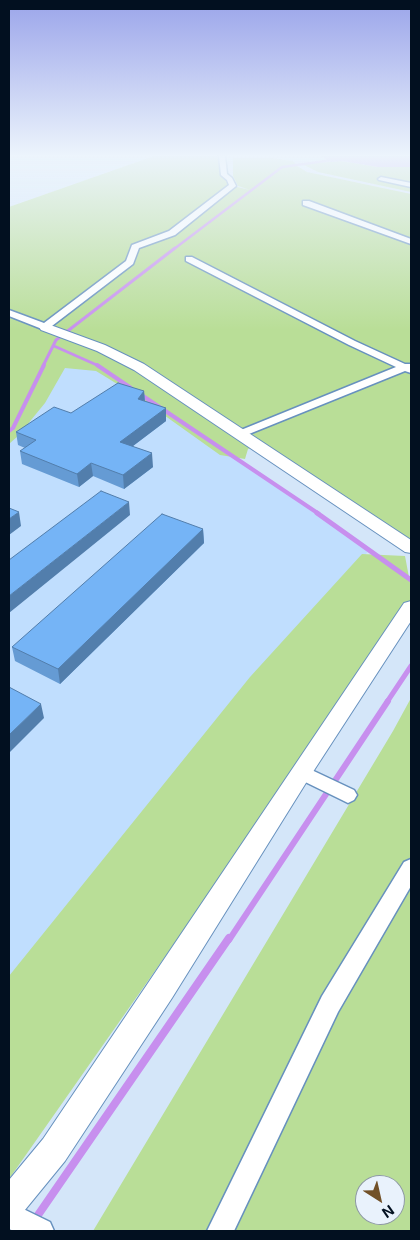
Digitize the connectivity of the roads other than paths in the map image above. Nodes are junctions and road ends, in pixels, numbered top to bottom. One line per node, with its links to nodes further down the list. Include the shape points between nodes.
1 (196, 214): 6 (street, via 172,232 135,247 130,262)
2 (335, 214): 3 (street)
3 (411, 242)
4 (189, 259): 7 (street)
5 (9, 313): 6 (street)
6 (45, 327): 8 (street, via 122,357)
7 (409, 367): 8 (street)
8 (240, 434): 9 (street)
9 (411, 548)
10 (411, 607): 11 (street)
11 (301, 772): 12 (street); 14 (street, via 54,1150)
12 (348, 795)
13 (411, 868): 17 (street, via 330,1004)
14 (9, 1205)
15 (9, 1215): 16 (street)
16 (41, 1231)
17 (220, 1231)

